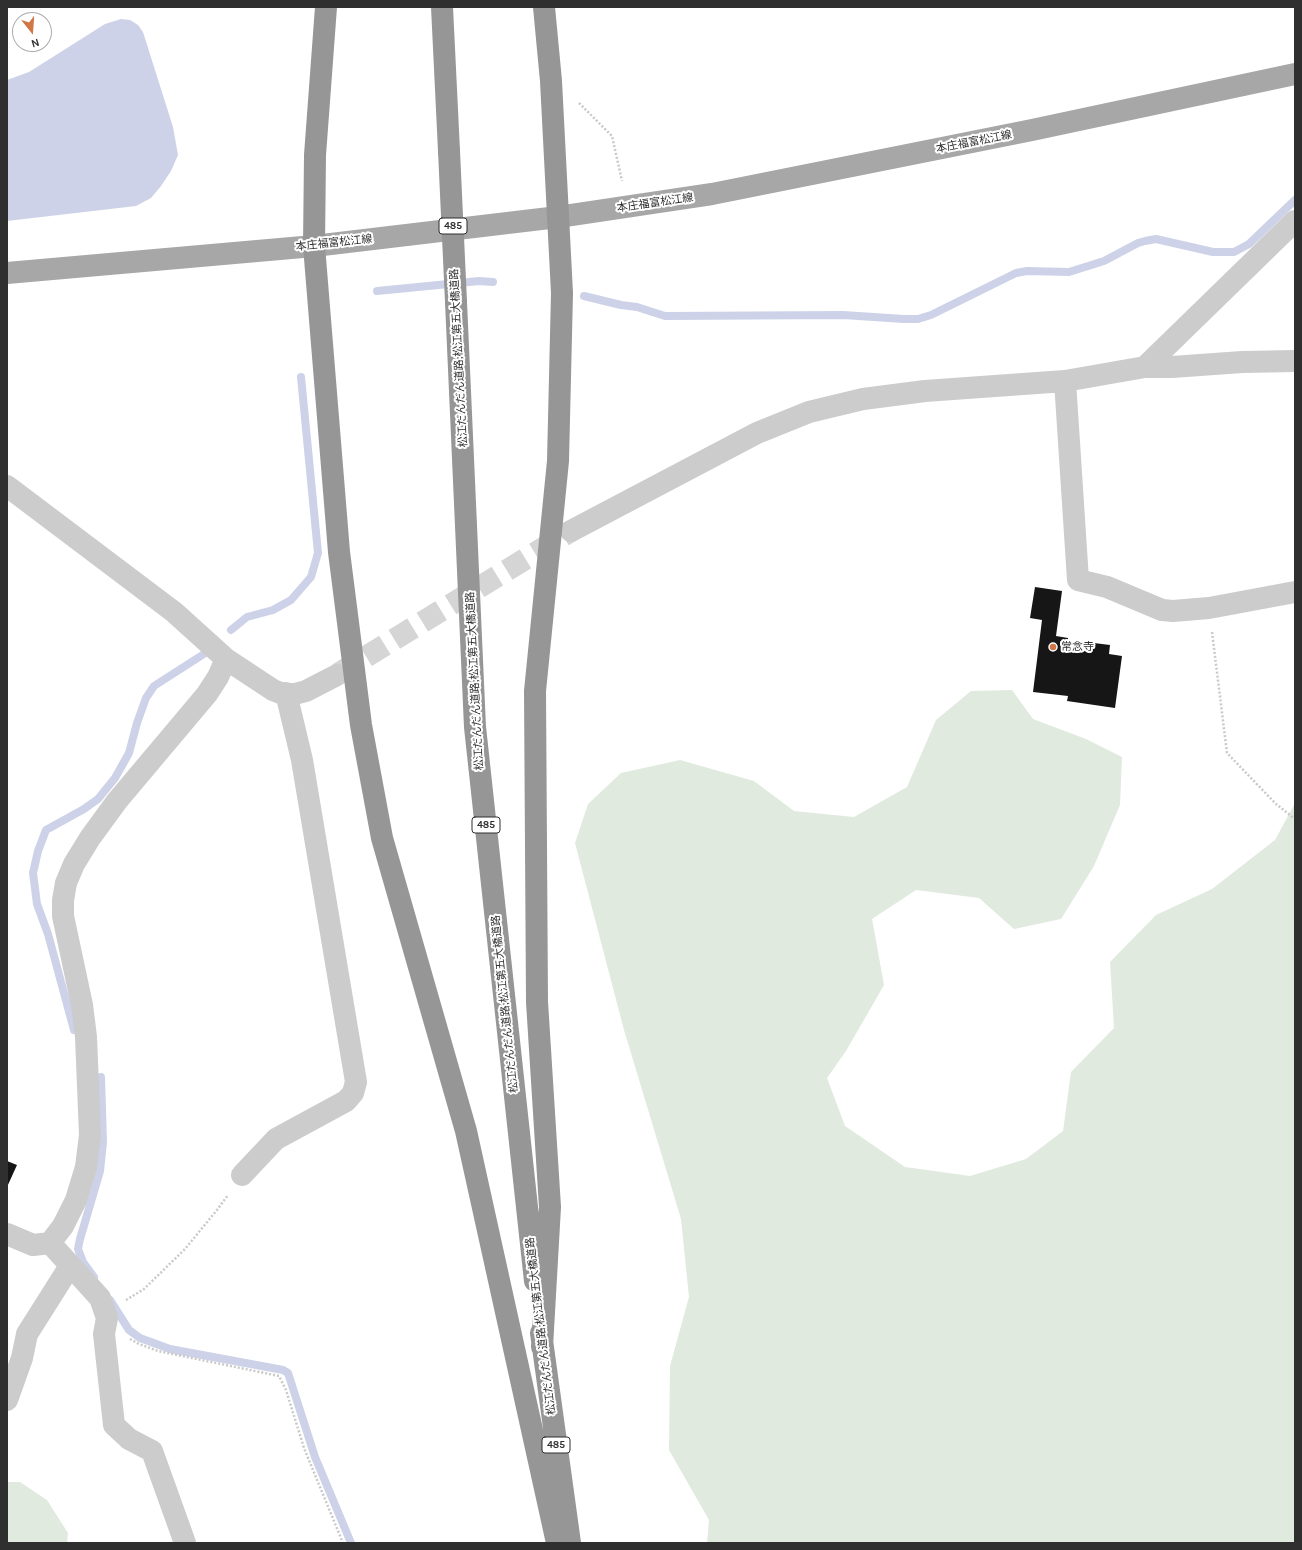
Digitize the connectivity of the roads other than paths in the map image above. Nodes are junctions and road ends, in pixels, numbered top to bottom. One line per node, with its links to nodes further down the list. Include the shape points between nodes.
1 (326, 7): 7 (highway, via 314,155)
2 (442, 7): 22 (highway, 松江だんだん道路;松江第五大橋道路 / 485, bridge, via 475,727)
3 (544, 7): 5 (highway, via 551,81)
4 (1295, 74): 5 (main road, 本庄福富松江線, via 712,194)
5 (558, 217): 7 (main road, 本庄福富松江線); 22 (highway, via 562,293 558,461 535,691 536,1002 550,1207)
6 (1295, 222): 10 (street)
7 (314, 246): 8 (main road, 本庄福富松江線); 25 (highway, via 339,552 362,725 382,838 466,1132)
8 (7, 273)
9 (1295, 360): 10 (street)
10 (1145, 367): 11 (street)
11 (1064, 381): 13 (street, via 925,391 863,399 809,412 757,433); 14 (street, via 1078,580 1107,587 1162,610 1173,611 1209,608)
12 (7, 486): 15 (street, via 142,586)
13 (571, 531)
14 (1295, 592)
15 (226, 659): 17 (street, via 272,690); 20 (street, via 207,694 117,801 90,838 74,864 66,884 63,916 82,1005 90,1135 86,1168 76,1200 63,1226)
16 (337, 675): 17 (street, via 306,691)
17 (286, 693): 18 (street, via 303,768 356,1082 353,1093 346,1102 276,1139)
18 (242, 1175)
19 (7, 1234): 20 (street, via 33,1245)
20 (50, 1243): 21 (street)
21 (70, 1266): 23 (street, via 27,1334 22,1358); 24 (street, via 100,1298 105,1317 104,1334 114,1425 129,1439 152,1451)
22 (542, 1347): 26 (highway, 松江だんだん道路;松江第五大橋道路 / 485)
23 (7, 1400)
24 (185, 1543)
25 (557, 1543)
26 (570, 1543)

